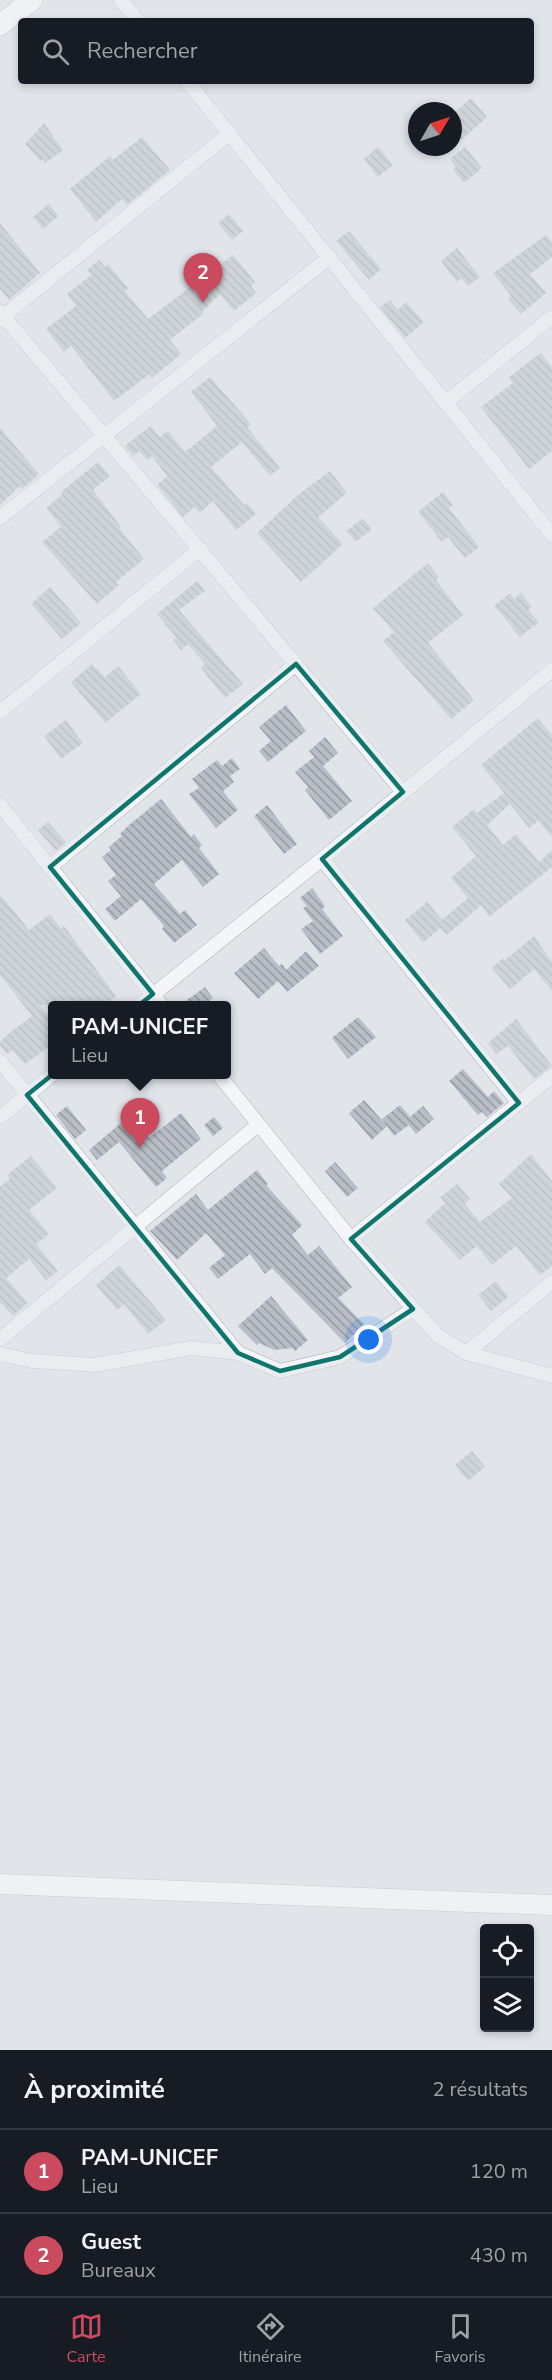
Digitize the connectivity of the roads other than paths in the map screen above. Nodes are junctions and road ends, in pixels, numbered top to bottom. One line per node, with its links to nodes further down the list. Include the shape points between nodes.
1 (32, 0): 4 (main road)
2 (122, 0): 3 (street)
3 (136, 18)
4 (0, 25)
5 (189, 84): 6 (street)
6 (230, 134): 7 (street); 8 (street)
7 (330, 257): 10 (street); 11 (street)
8 (1, 316): 11 (street)
9 (552, 317): 10 (street)
10 (446, 402): 13 (street)
11 (103, 435): 12 (street); 14 (street)
12 (0, 518)
13 (552, 535)
14 (200, 549): 15 (street); 17 (street)
15 (296, 664): 18 (street); 21 (street)
16 (552, 670): 18 (street)
17 (0, 712)
18 (403, 792): 20 (street)
19 (0, 805): 21 (street)
20 (322, 859): 22 (street); 28 (street)
21 (50, 867): 22 (street)
22 (157, 1000)
23 (0, 1061): 27 (street)
24 (552, 1076): 28 (street)
25 (48, 1078): 27 (street)
26 (222, 1079): 30 (street)
27 (27, 1095): 29 (street); 31 (street)
28 (519, 1103): 32 (street)
29 (0, 1117)
30 (258, 1125): 31 (street); 32 (street)
31 (133, 1227): 35 (street); 36 (street)
32 (351, 1239): 34 (street)
33 (552, 1282): 37 (street)
34 (413, 1309): 36 (street, via 340,1357 280,1371); 37 (street, via 438,1336)
35 (0, 1339)
36 (238, 1353): 38 (street, via 191,1348 95,1365 32,1361)
37 (466, 1353): 39 (street)
38 (0, 1354)
39 (552, 1376)
40 (0, 1884): 41 (street)
41 (552, 1905)

